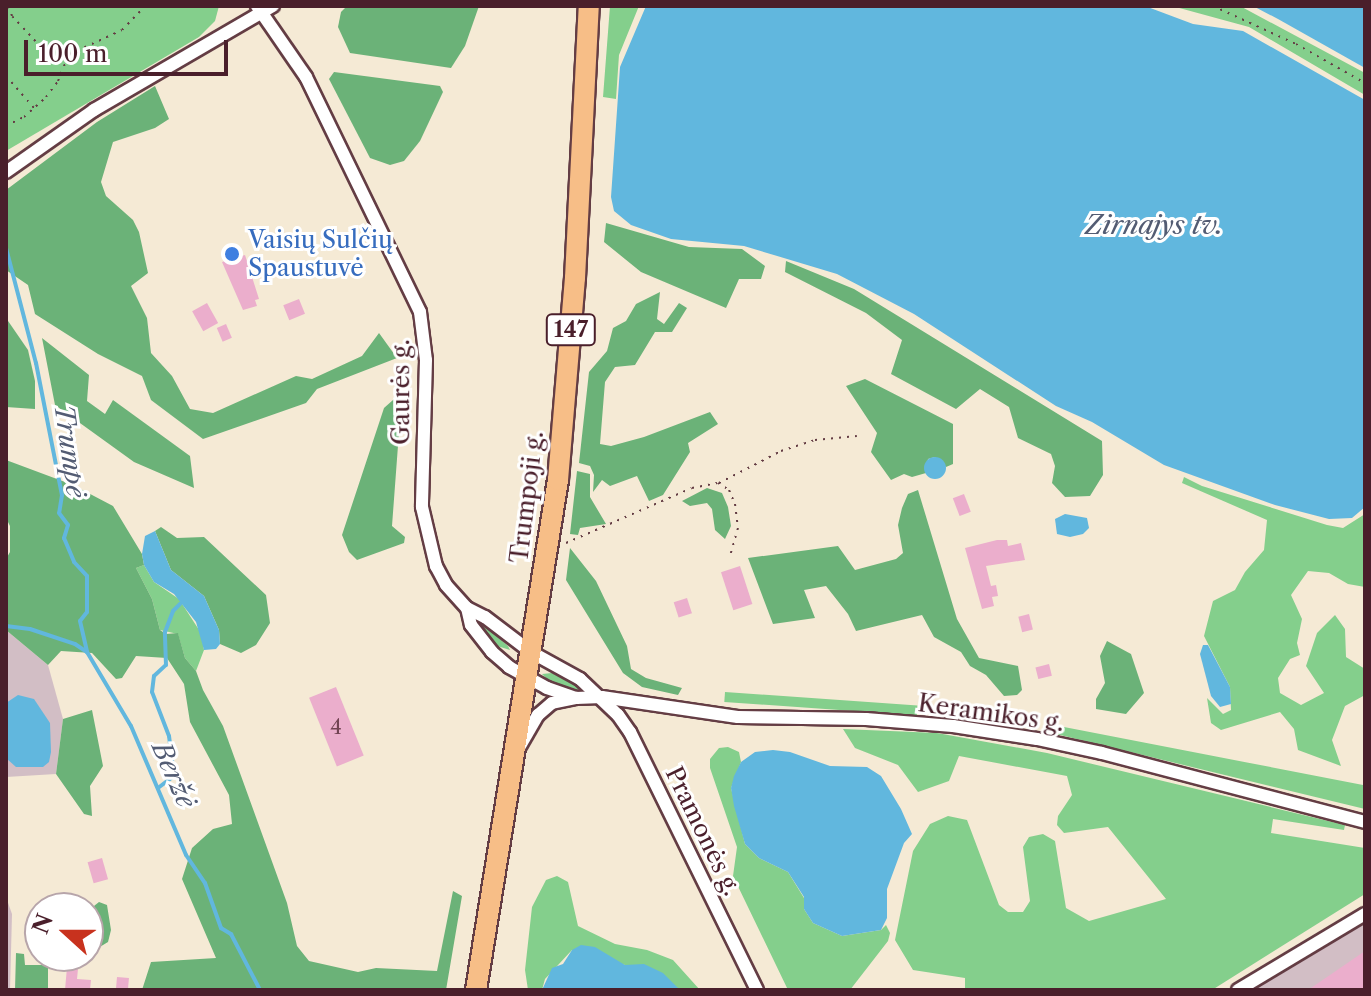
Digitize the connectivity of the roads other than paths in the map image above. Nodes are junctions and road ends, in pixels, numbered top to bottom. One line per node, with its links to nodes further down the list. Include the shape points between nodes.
1 (589, 6): 5 (main road, Trumpoji g. / 147, via 558,480)
2 (264, 8): 3 (street, Gaurės g., via 94,110); 4 (street, Gaurės g., via 313,90 420,312 426,360 422,507 427,538 446,585)
3 (6, 172)
4 (467, 608): 5 (street, Gaurės g.); 6 (street, Gaurės g., via 471,625 492,652)
5 (531, 652): 6 (main road, Trumpoji g. / 147); 7 (street, Pramonės g.)
6 (527, 677): 8 (street); 9 (main road, Trumpoji g. / 147)
7 (602, 697): 8 (street); 10 (street, Keramikos g., via 738,717 866,719 1001,732); 13 (street, Pramonės g., via 630,732)
8 (576, 698): 9 (street, via 552,703 538,715)
9 (514, 755): 12 (main road, Trumpoji g. / 147)
10 (1365, 822)
11 (1365, 914): 14 (street)
12 (476, 990)
13 (757, 990)
14 (1238, 990)

